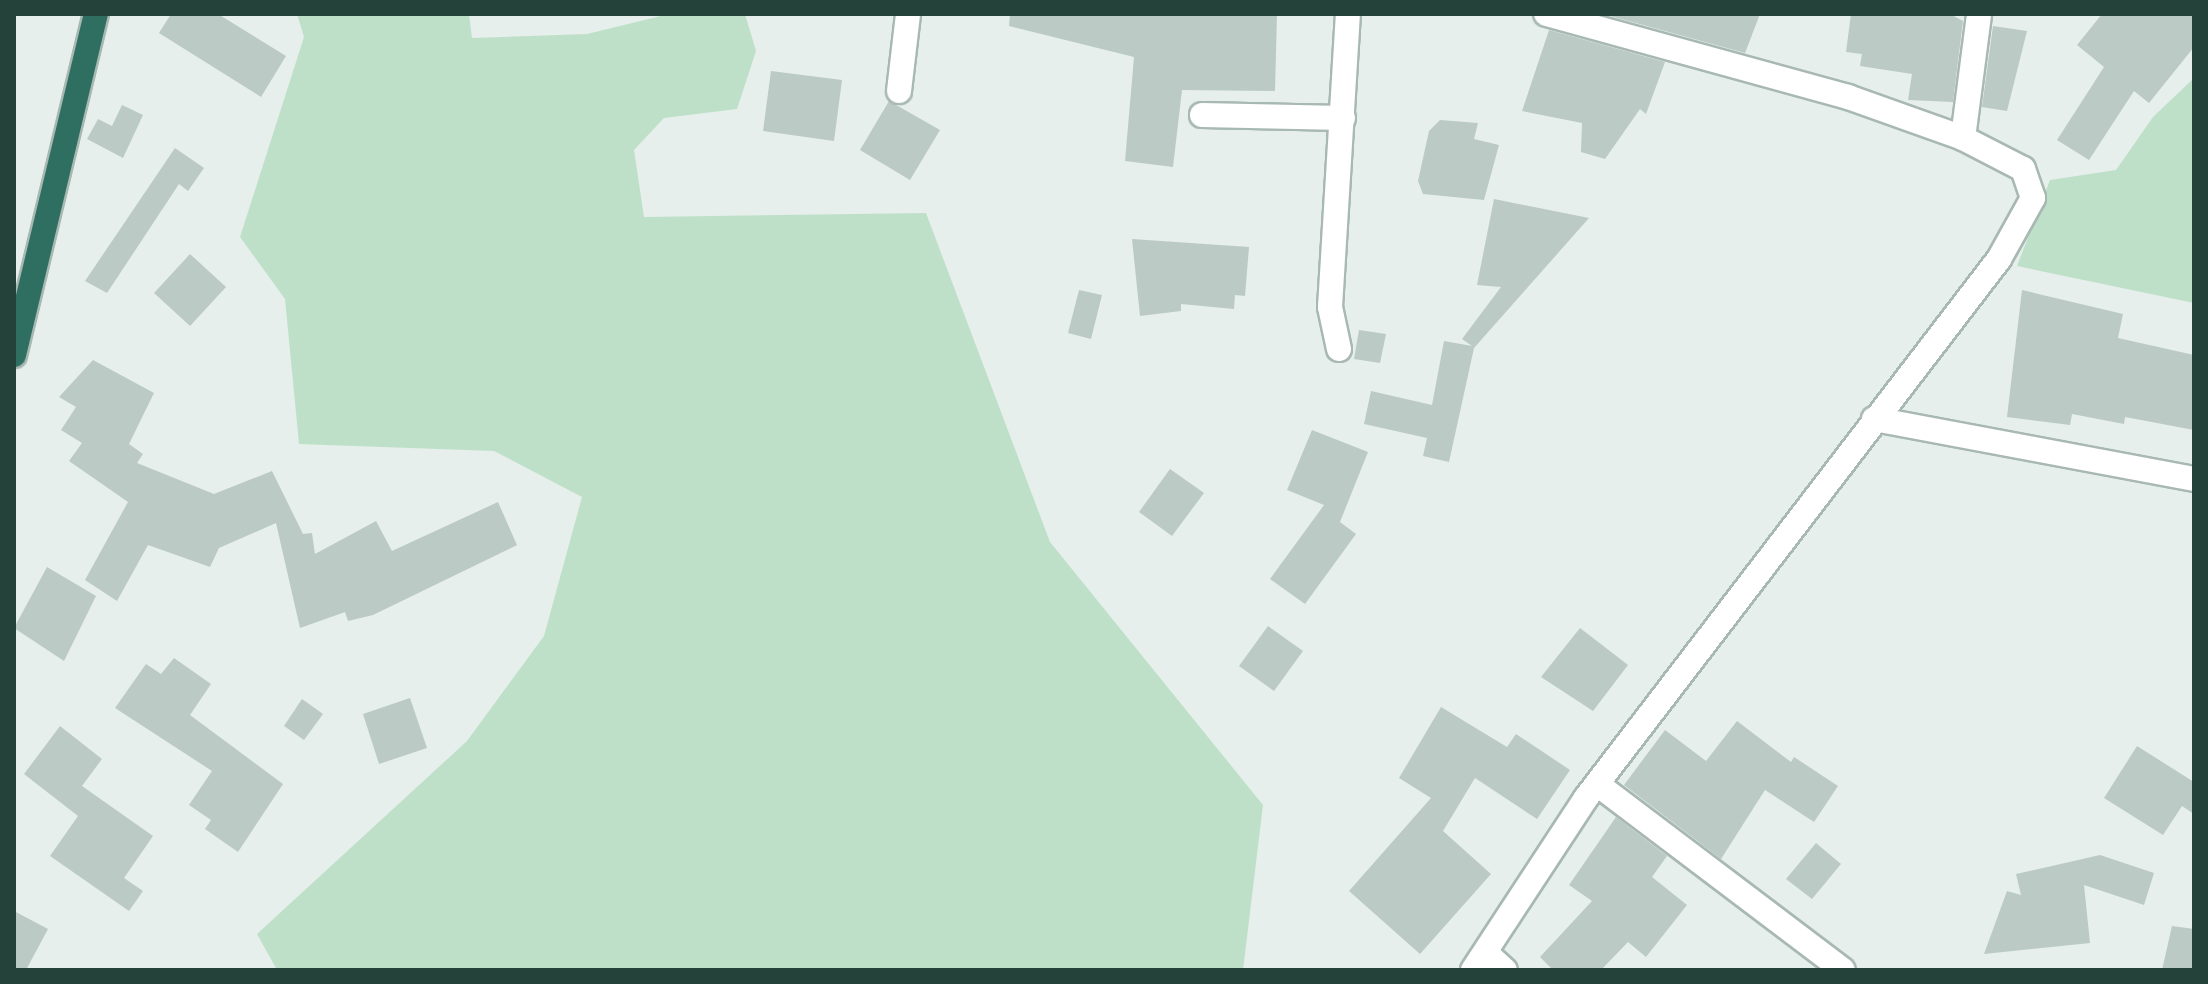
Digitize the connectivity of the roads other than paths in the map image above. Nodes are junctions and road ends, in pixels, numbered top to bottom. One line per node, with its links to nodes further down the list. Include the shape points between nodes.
1 (96, 14): 11 (highway, via 43,208)
2 (908, 14): 6 (street)
3 (1348, 14): 8 (street)
4 (1979, 14): 9 (street)
5 (1560, 16): 9 (street, via 1833,93)
6 (899, 91)
7 (1202, 115): 8 (street)
8 (1343, 118): 10 (street, via 1330,307)
9 (1963, 138): 12 (street, via 2023,169 2033,198 1999,259)
10 (1339, 349)
11 (14, 355)
12 (1874, 419): 13 (street); 14 (street)
13 (2194, 479)
14 (1597, 784): 15 (street); 16 (street)
15 (1488, 965)
16 (1843, 970)

